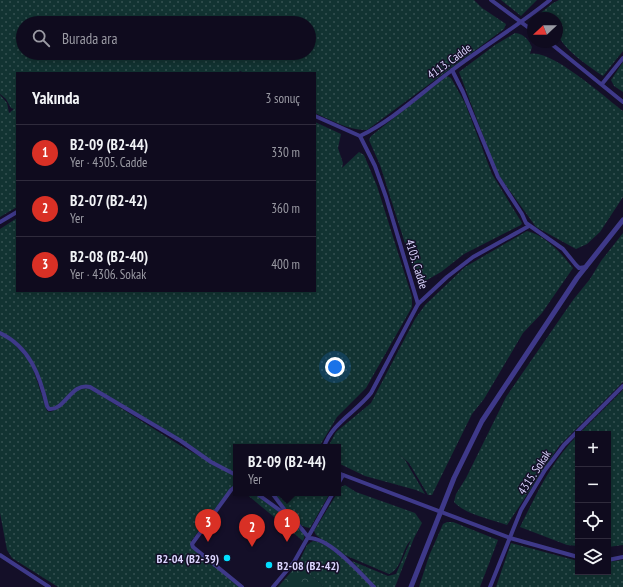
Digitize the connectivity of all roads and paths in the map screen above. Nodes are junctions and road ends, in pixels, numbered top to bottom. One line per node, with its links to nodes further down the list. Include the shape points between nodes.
1 (491, 0): 3 (street)
2 (550, 0): 3 (street, 4113. Cadde)
3 (521, 23): 4 (street); 7 (street, 4113. Cadde)
4 (527, 27)
5 (557, 48): 8 (street)
6 (623, 58): 8 (street)
7 (452, 70): 11 (street, 4113. Cadde, via 376,128); 15 (street, via 498,178)
8 (602, 84): 9 (street)
9 (623, 102)
10 (316, 116): 11 (street)
11 (360, 136): 17 (street, 4105. Cadde, via 375,166)
12 (16, 213): 14 (street)
13 (623, 220): 16 (street)
14 (0, 222)
15 (529, 226): 16 (street, via 563,249 579,268); 17 (street, via 473,256)
16 (587, 267): 28 (street, via 577,278 482,421 454,478)
17 (418, 304): 20 (street, 4105. Cadde, via 371,393 361,405 330,431)
18 (0, 333): 21 (street, via 9,338 34,364 49,409 56,408 78,388 90,388)
19 (623, 386): 31 (street, 4315. Sokak, via 564,445 545,470 521,510)
20 (325, 444)
21 (233, 473)
22 (343, 475): 23 (street); 28 (street)
23 (341, 479)
24 (233, 490): 37 (street, via 194,540 194,547)
25 (260, 496): 29 (street)
26 (274, 496): 29 (street)
27 (331, 496): 30 (street)
28 (441, 513): 31 (street); 40 (street)
29 (291, 519): 30 (street, via 303,528)
30 (309, 538): 38 (street, via 294,562); 39 (street, via 321,541 346,558)
31 (510, 538): 33 (street); 41 (street, 4315. Sokak)
32 (0, 555): 36 (street)
33 (575, 555)
34 (623, 557): 35 (street)
35 (611, 559)
36 (49, 587)
37 (242, 587)
38 (273, 587)
39 (374, 587)
40 (411, 587)
41 (490, 587)

